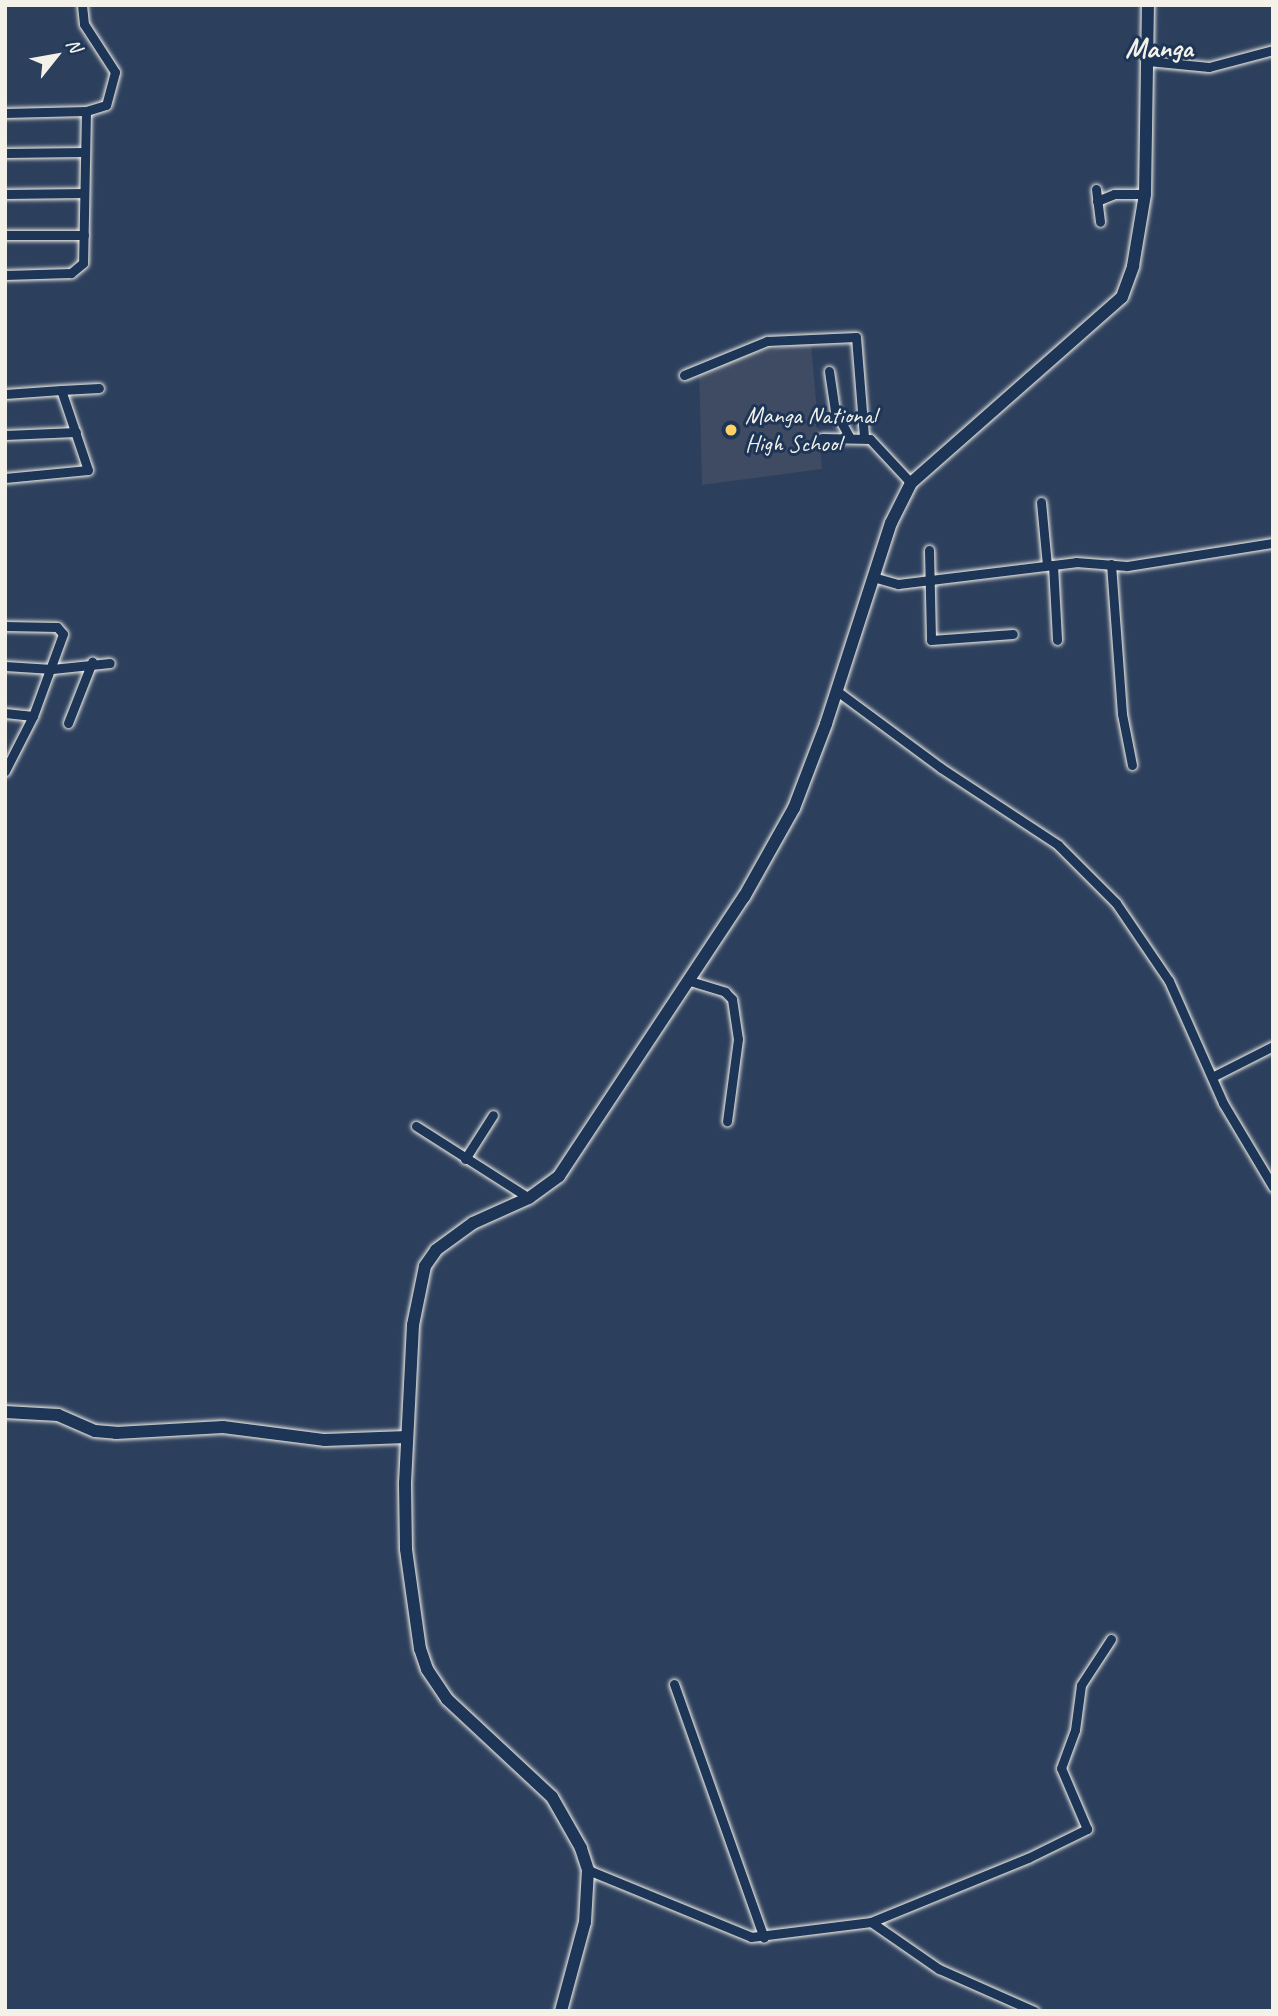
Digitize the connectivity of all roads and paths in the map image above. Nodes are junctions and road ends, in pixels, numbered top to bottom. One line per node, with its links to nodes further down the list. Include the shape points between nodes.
1 (82, 5): 5 (street, via 84,24 115,72 106,105)
2 (1148, 5): 4 (street)
3 (1273, 50): 4 (street, via 1209,67)
4 (1148, 61): 12 (street)
5 (86, 111): 6 (street); 7 (street)
6 (5, 113)
7 (84, 152): 8 (street); 10 (street)
8 (5, 153)
9 (1096, 189): 13 (street)
10 (84, 193): 11 (street); 15 (street)
11 (5, 194)
12 (1145, 194): 13 (street, via 1114,194); 29 (street, via 1133,266 1122,297)
13 (1097, 201): 14 (street)
14 (1100, 222)
15 (84, 234): 16 (street); 17 (street, via 83,263 75,272)
16 (5, 235)
17 (5, 275)
18 (829, 371): 25 (street, via 835,411)
19 (684, 375): 26 (street, via 767,341 856,337)
20 (99, 388): 21 (street)
21 (61, 390): 22 (street); 23 (street)
22 (5, 394)
23 (76, 432): 24 (street); 28 (street, via 88,464 85,472)
24 (5, 435)
25 (849, 436): 26 (street); 27 (street)
26 (864, 437): 29 (street, via 882,448)
27 (822, 438)
28 (5, 478)
29 (911, 483): 35 (street, via 897,508)
30 (1041, 502): 34 (street)
31 (1273, 543): 33 (street, via 1127,566)
32 (929, 550): 36 (street)
33 (1111, 564): 34 (street); 50 (street, via 1122,714)
34 (1050, 565): 36 (street); 39 (street)
35 (873, 578): 36 (street, via 898,584); 44 (street)
36 (927, 579): 38 (street, via 931,640)
37 (5, 626): 43 (street, via 60,628 63,634)
38 (1013, 634)
39 (1057, 640)
40 (92, 662): 41 (street); 43 (street); 47 (street)
41 (110, 663)
42 (5, 666): 43 (street)
43 (52, 669): 46 (street)
44 (837, 691): 52 (street, via 794,808); 54 (street, via 942,768 1053,840 1093,877 1143,938)
45 (5, 713): 46 (street)
46 (33, 716): 49 (street)
47 (68, 723)
48 (5, 748): 49 (street)
49 (16, 749): 51 (street)
50 (1132, 765)
51 (5, 771)
52 (690, 981): 56 (street, via 725,992 732,999 738,1039); 60 (street, via 611,1091 559,1176)
53 (1273, 1045): 54 (street)
54 (1212, 1077): 59 (street)
55 (493, 1115): 58 (street)
56 (727, 1121)
57 (416, 1126): 58 (street)
58 (465, 1159): 60 (street)
59 (1273, 1186)
60 (529, 1198): 62 (street, via 473,1223 436,1250 425,1266 413,1325)
61 (5, 1412): 62 (street, via 58,1415 94,1431 116,1433 223,1427 325,1440)
62 (407, 1437): 65 (street, via 406,1549 427,1669 463,1718 552,1797 567,1817)
63 (1111, 1639): 66 (street, via 1081,1685 1076,1726 1061,1768 1087,1829)
64 (674, 1684): 67 (street)
65 (588, 1870): 67 (street, via 692,1915); 68 (street, via 585,1922)
66 (871, 1922): 67 (street); 69 (street, via 939,1969)
67 (764, 1938)
68 (561, 2011)
69 (1034, 2011)

